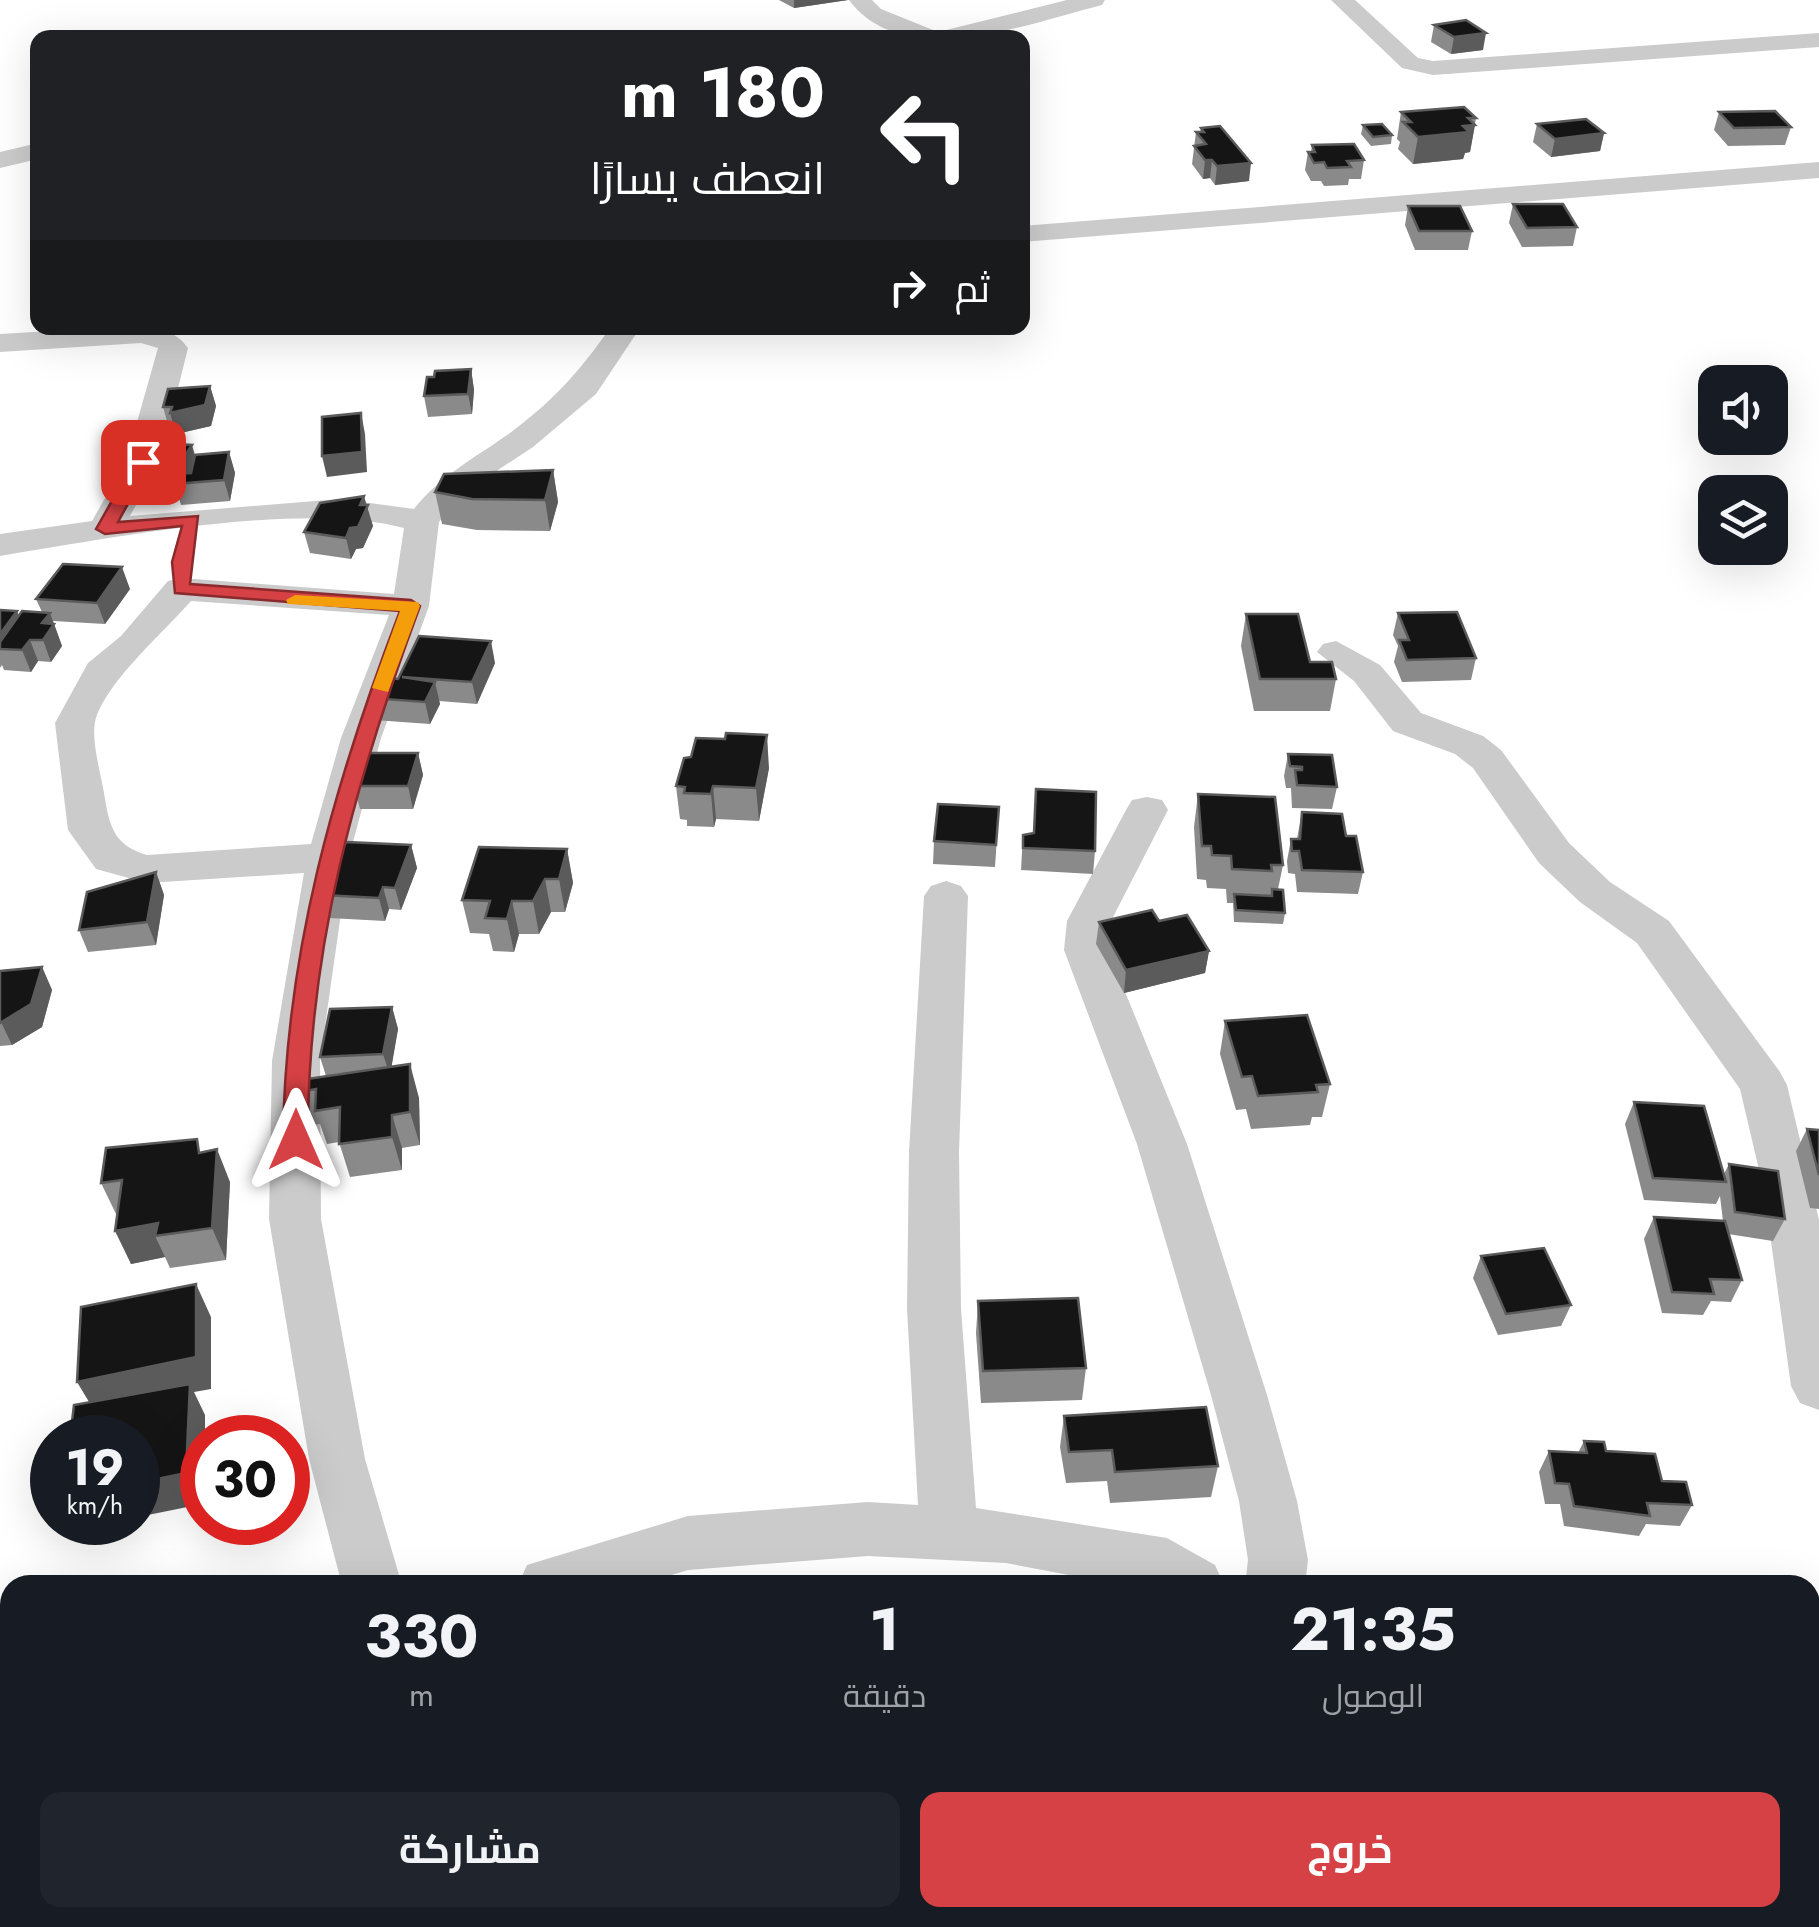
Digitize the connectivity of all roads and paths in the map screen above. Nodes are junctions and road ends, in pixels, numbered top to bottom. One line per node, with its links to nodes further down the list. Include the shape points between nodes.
1 (860, 0): 4 (street, via 873,14)
2 (1094, 0): 5 (street)
3 (1342, 0): 6 (street, via 1410,63 1433,68)
4 (912, 30)
5 (974, 30)
6 (1819, 40)
7 (30, 154): 8 (street)
8 (0, 160)
9 (1819, 170): 10 (street)
10 (1030, 233)
11 (126, 335): 14 (street)
12 (146, 335): 17 (street, via 170,342 170,358 143,462)
13 (620, 335): 16 (street, via 584,388 448,488)
14 (0, 343)
15 (192, 520): 16 (street, via 378,510); 17 (street); 19 (street)
16 (422, 522): 20 (street)
17 (105, 529): 18 (street)
18 (0, 544)
19 (181, 589): 20 (street); 23 (street, via 101,671 75,722 89,830 111,858 147,870)
20 (411, 606): 23 (street, via 361,738)
21 (1336, 652): 25 (street, via 1367,673 1407,722 1487,759 1554,853 1652,932 1689,981 1762,1085)
22 (1147, 810): 31 (street, via 1089,921 1086,950 1162,1144 1268,1500)
23 (328, 857): 28 (street, via 296,1061 295,1219 338,1460)
24 (946, 896): 27 (street, via 934,1308)
25 (1812, 1297): 26 (street)
26 (1819, 1386)
27 (949, 1533): 29 (street, via 868,1528 688,1542); 30 (street, via 1006,1536 1166,1566)
28 (369, 1575)
29 (581, 1575)
30 (1179, 1575)
31 (1276, 1575)

